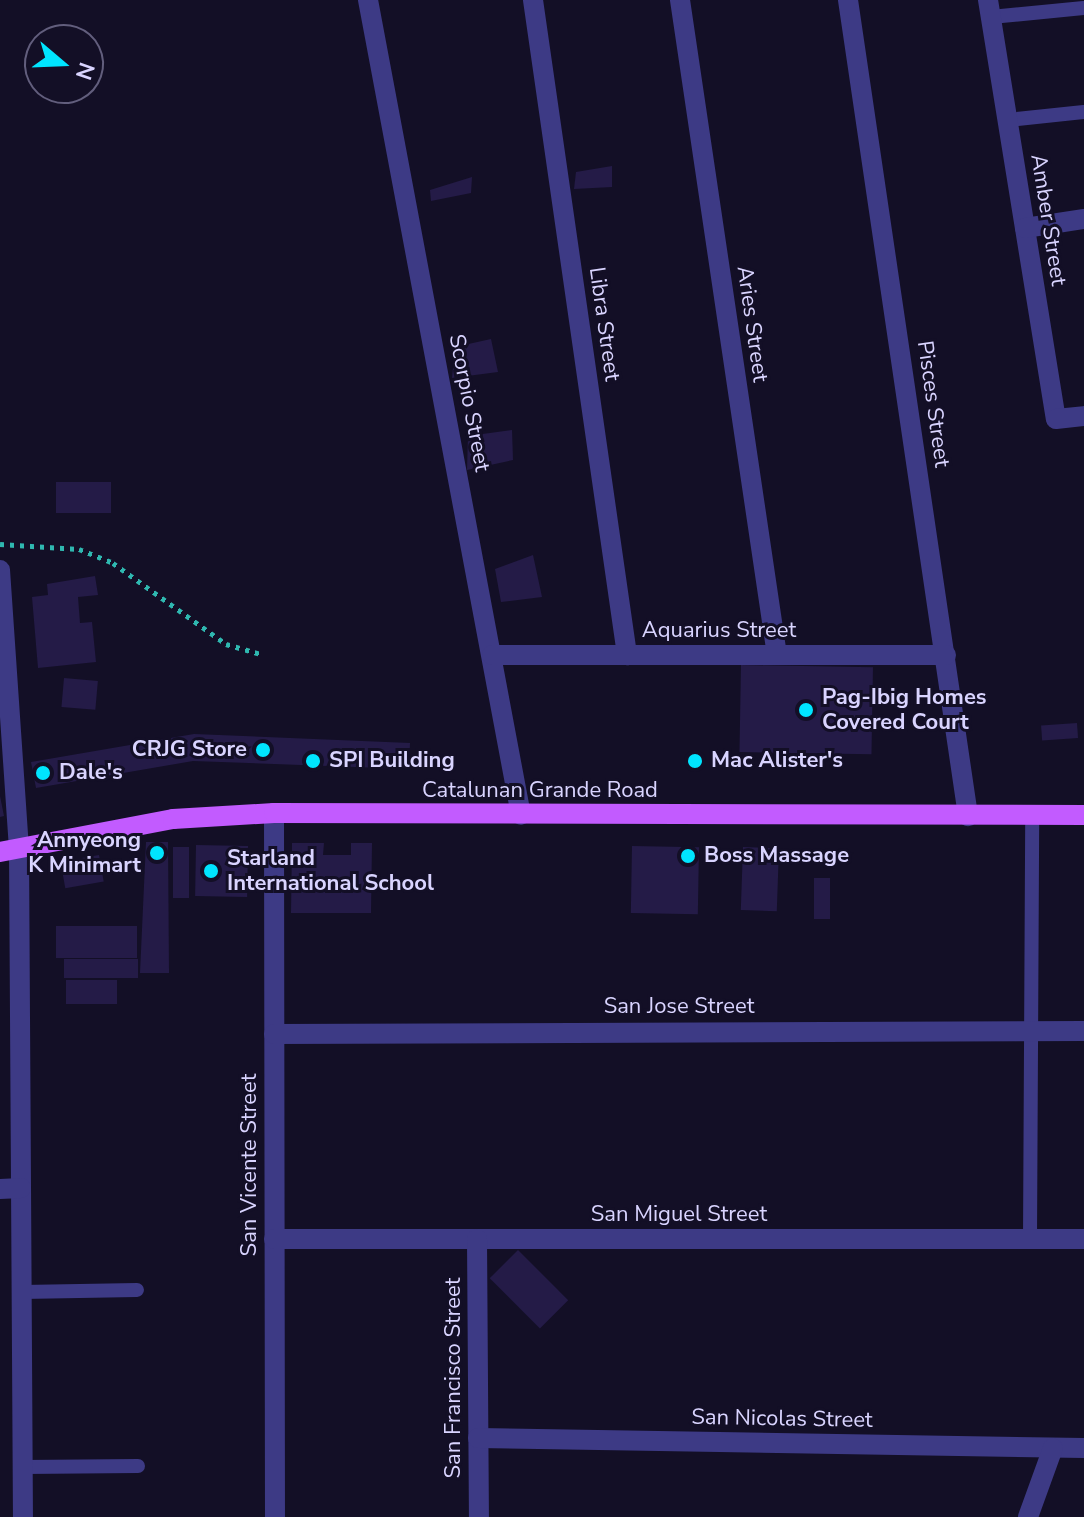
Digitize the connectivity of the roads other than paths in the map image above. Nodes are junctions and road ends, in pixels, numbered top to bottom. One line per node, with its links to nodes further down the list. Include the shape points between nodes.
1 (368, 0): 13 (street, Scorpio Street)
2 (533, 0): 14 (street, Libra Street)
3 (680, 0): 15 (street, Aries Street)
4 (848, 0): 16 (street, Pisces Street)
5 (1084, 8): 6 (lane)
6 (990, 9): 8 (street, Amber Street)
7 (1084, 112): 8 (lane)
8 (1008, 120): 10 (street, Amber Street)
9 (1084, 219): 10 (street)
10 (1025, 228): 11 (street, Amber Street, via 1056,419)
11 (1084, 416)
12 (0, 570): 22 (street)
13 (492, 655): 14 (street, Aquarius Street); 18 (street, Scorpio Street)
14 (627, 655): 15 (street, Aquarius Street)
15 (777, 655): 16 (street, Aquarius Street)
16 (946, 655): 21 (street, Pisces Street)
17 (274, 813): 18 (main road, Catalunan Grande Road); 22 (main road, Catalunan Grande Road, via 173,819); 25 (street, San Vicente Street)
18 (521, 815): 21 (main road, Catalunan Grande Road)
19 (1032, 815): 20 (main road, Catalunan Grande Road); 21 (main road, Catalunan Grande Road); 23 (lane)
20 (1084, 815)
21 (968, 816)
22 (10, 850): 26 (street)
23 (1031, 1030): 24 (street, San Jose Street); 25 (street, San Jose Street); 30 (lane)
24 (1084, 1031)
25 (274, 1034): 28 (street, San Vicente Street)
26 (21, 1188): 27 (street); 33 (street)
27 (0, 1189)
28 (274, 1239): 29 (street, San Miguel Street); 40 (street, San Vicente Street)
29 (477, 1239): 30 (street, San Miguel Street); 34 (street, San Francisco Street)
30 (1030, 1239): 31 (street, San Miguel Street)
31 (1084, 1239)
32 (137, 1290): 33 (lane)
33 (22, 1292): 38 (street)
34 (478, 1438): 35 (street, San Nicolas Street); 41 (street, San Francisco Street)
35 (1053, 1448): 36 (street, San Nicolas Street); 42 (street)
36 (1084, 1448)
37 (138, 1466): 38 (lane)
38 (23, 1467): 39 (street)
39 (23, 1517)
40 (275, 1517)
41 (479, 1517)
42 (1028, 1517)

